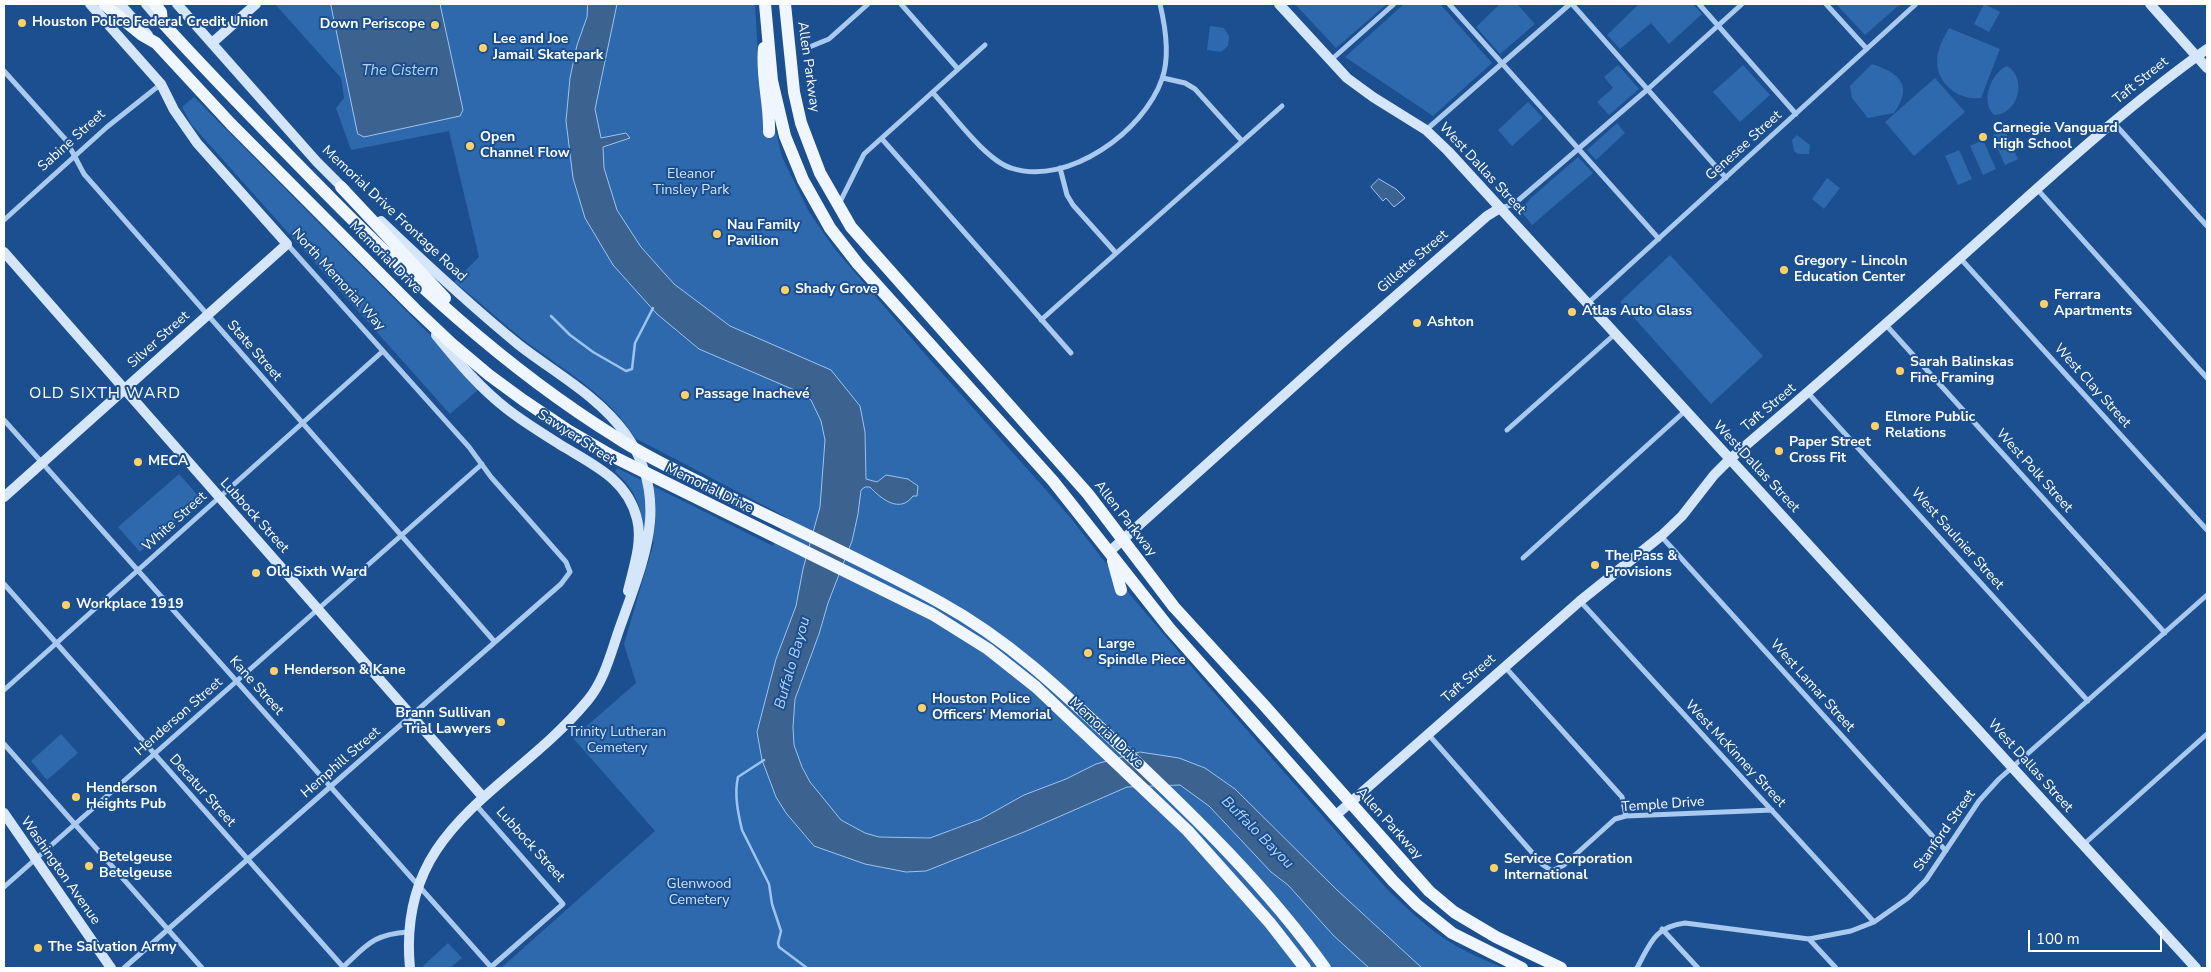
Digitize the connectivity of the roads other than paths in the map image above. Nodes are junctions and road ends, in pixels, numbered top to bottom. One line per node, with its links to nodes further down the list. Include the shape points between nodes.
1 (90, 4): 38 (street, North Memorial Way)
2 (104, 4): 26 (main road)
3 (120, 4): 26 (street, Memorial Drive)
4 (146, 4): 22 (street, Memorial Drive)
5 (155, 4): 22 (main road, via 161,12)
6 (177, 4): 25 (street, Memorial Drive Frontage Road)
7 (256, 4): 25 (street)
8 (765, 4): 23 (main road)
9 (785, 4): 54 (main road, Allen Parkway, via 796,106 813,157)
10 (868, 4): 28 (street, via 829,39)
11 (901, 4): 35 (street)
12 (1160, 4): 37 (street, via 1166,28)
13 (1279, 4): 32 (street, West Dallas Street)
14 (1394, 4): 32 (street)
15 (1449, 4): 33 (street)
16 (1571, 4): 33 (street); 39 (street)
17 (1699, 4): 24 (street)
18 (1742, 4): 24 (street, Gillette Street)
19 (1826, 4): 29 (street)
20 (1916, 4): 29 (street, Genesee Street)
21 (2150, 4): 31 (street)
22 (162, 22): 69 (main road, Memorial Drive, via 391,259)
23 (767, 24): 45 (main road, via 762,66 770,113); 89 (main road, via 772,80 785,136 821,215 858,264 1052,481)
24 (1718, 25): 39 (street, Gillette Street); 42 (street)
25 (212, 43): 52 (street, Memorial Drive Frontage Road)
26 (156, 44): 64 (main road, Memorial Drive)
27 (985, 45): 35 (street)
28 (807, 48)
29 (1867, 49): 42 (street, Genesee Street)
30 (2207, 49): 31 (street, Taft Street)
31 (2197, 56): 34 (street); 43 (street, Taft Street)
32 (1330, 60): 44 (street, West Dallas Street, via 1372,97)
33 (1502, 64): 44 (street); 48 (street)
34 (2207, 68)
35 (958, 69): 40 (street)
36 (4, 70): 49 (street, State Street, via 66,140)
37 (1163, 78): 47 (street, via 1195,89); 50 (street, via 1148,106 1124,132 1092,156)
38 (161, 84): 49 (street, Sabine Street); 59 (street, North Memorial Way, via 197,143)
39 (1648, 89): 48 (street, Gillette Street); 51 (street)
40 (933, 92): 46 (street); 50 (street, via 991,157 1025,172)
41 (1282, 106): 47 (street)
42 (1796, 114): 51 (street, Genesee Street)
43 (2113, 121): 53 (street, Taft Street); 57 (street)
44 (1426, 130): 55 (street, West Dallas Street)
45 (769, 132)
46 (882, 139): 54 (street, via 864,154); 66 (street)
47 (1242, 141): 61 (street)
48 (1578, 148): 55 (street, Gillette Street, via 1514,204); 58 (street)
49 (75, 157): 56 (street, Sabine Street); 65 (street, State Street, via 84,174)
50 (1060, 168): 61 (street, via 1073,205)
51 (1726, 178): 58 (street, Genesee Street)
52 (341, 187): 69 (main road); 70 (street, Memorial Drive Frontage Road)
53 (2037, 188): 62 (street, Taft Street); 73 (street)
54 (838, 206): 88 (main road, Allen Parkway, via 865,244 1088,494)
55 (1500, 208): 63 (street, West Dallas Street); 88 (street, Gillette Street, via 1380,309)
56 (4, 220)
57 (2207, 226)
58 (1659, 238): 63 (street, Genesee Street)
59 (287, 244): 65 (street, Silver Street); 71 (street, North Memorial Way)
60 (4, 252): 74 (street, Lubbock Street)
61 (1116, 253): 66 (street)
62 (1960, 258): 67 (street, Taft Street); 85 (street, West Clay Street)
63 (1587, 304): 68 (street, West Dallas Street)
64 (415, 309): 98 (street, Sawyer Street, via 460,365 506,408 595,465 623,488 637,519 638,537); 137 (main road, Memorial Drive, via 489,375 569,431 644,474 932,614 988,649 1036,687 1188,832 1227,873)
65 (207, 315): 74 (street, Silver Street); 78 (street, State Street)
66 (1041, 320): 72 (street)
67 (1886, 324): 75 (street, Taft Street); 99 (street, West Polk Street)
68 (1615, 334): 76 (street, West Dallas Street); 79 (street)
69 (480, 338): 138 (main road, Memorial Drive, via 616,438 940,602 997,638 1046,676 1199,821 1283,913)
70 (521, 346): 98 (street, Sawyer Street, via 595,400 626,434 642,464 650,496 651,521 647,546)
71 (383, 351): 78 (street, White Street); 82 (street, North Memorial Way)
72 (1071, 353)
73 (2207, 378)
74 (124, 390): 81 (street, Silver Street); 84 (street, Lubbock Street)
75 (1808, 393): 80 (street, Taft Street); 105 (street, West Saulnier Street)
76 (1685, 411): 80 (street, West Dallas Street); 90 (street)
77 (4, 420): 81 (street, Kane Street)
78 (302, 423): 84 (street, White Street); 86 (street, State Street)
79 (1507, 430)
80 (1730, 460): 87 (street, Taft Street); 111 (street, West Dallas Street)
81 (42, 463): 83 (street, Silver Street); 91 (street, Kane Street)
82 (482, 464): 86 (street, Henderson Street); 92 (street, North Memorial Way, via 566,562)
83 (4, 497)
84 (219, 498): 91 (street, White Street); 97 (street, Lubbock Street)
85 (2207, 530)
86 (401, 536): 97 (street, Henderson Street); 100 (street, State Street)
87 (1661, 536): 96 (street, Taft Street); 121 (street, West Lamar Street)
88 (1123, 539): 89 (street, Gillette Street); 114 (main road, Allen Parkway, via 1174,607)
89 (1109, 552): 94 (main road); 117 (main road, via 1170,628)
90 (1523, 558)
91 (138, 570): 101 (street, White Street); 103 (street, Kane Street)
92 (570, 572): 100 (street, Hemphill Street, via 561,584)
93 (4, 584): 101 (street, Decatur Street)
94 (1121, 590)
95 (2207, 595): 99 (street, Stanford Street)
96 (1580, 601): 102 (street, Taft Street); 115 (street, West McKinney Street)
97 (318, 609): 103 (street, Henderson Street); 106 (street, Lubbock Street)
98 (620, 626): 113 (street, Sawyer Street, via 605,672 590,698 567,724)
99 (2165, 633): 105 (street, Stanford Street)
100 (494, 642): 106 (street, Hemphill Street)
101 (56, 643): 104 (street, White Street); 110 (street, Decatur Street)
102 (1504, 667): 107 (street, Taft Street); 118 (street, via 1622,797)
103 (236, 681): 110 (street, Henderson Street); 112 (street, Kane Street)
104 (4, 690)
105 (2088, 701): 111 (street, Stanford Street)
106 (412, 716): 112 (street, Hemphill Street); 113 (street, Lubbock Street)
107 (1427, 733): 114 (street, Taft Street); 118 (street, Temple Drive, via 1547,869 1558,870 1615,819)
108 (2207, 734): 120 (street)
109 (4, 744): 119 (street)
110 (154, 754): 119 (street, Henderson Street); 123 (street, Decatur Street)
111 (2013, 767): 120 (street, West Dallas Street); 121 (street, Stanford Street, via 1981,798)
112 (330, 786): 123 (street, Hemphill Street); 124 (street, Kane Street)
113 (479, 801): 124 (street, Sawyer Street, via 447,834); 131 (street, Lubbock Street, via 563,904)
114 (1349, 803): 117 (street, Taft Street); 140 (main road, Allen Parkway, via 1429,891 1454,912 1496,937)
115 (1772, 810): 118 (street, Temple Drive); 126 (street, West McKinney Street)
116 (4, 813): 122 (street, Washington Avenue)
117 (1335, 816): 139 (main road, via 1393,882 1429,916 1452,933)
118 (1626, 816)
119 (74, 824): 122 (street, Henderson Street); 128 (street)
120 (2083, 845): 144 (street, West Dallas Street)
121 (1946, 851): 126 (street, Stanford Street, via 1926,880 1908,898)
122 (35, 859): 125 (street, Henderson Street); 132 (street, Washington Avenue)
123 (248, 859): 128 (street, Hemphill Street); 135 (street, Decatur Street)
124 (418, 886): 129 (street, Sawyer Street); 131 (street, Kane Street)
125 (4, 887)
126 (1874, 922): 130 (street, Stanford Street, via 1851,931)
127 (1662, 929): 130 (street, Stanford Street, via 1685,923); 141 (street); 142 (street)
128 (168, 930): 133 (street, Hemphill Street); 134 (street)
129 (408, 932): 135 (street, via 379,937); 136 (street, Sawyer Street)
130 (1809, 939): 143 (street)
131 (491, 967)
132 (111, 968)
133 (124, 968)
134 (202, 968)
135 (343, 968)
136 (410, 968)
137 (1305, 968)
138 (1324, 968)
139 (1522, 968)
140 (1561, 968)
141 (1637, 968)
142 (1698, 968)
143 (1836, 968)
144 (2196, 968)

